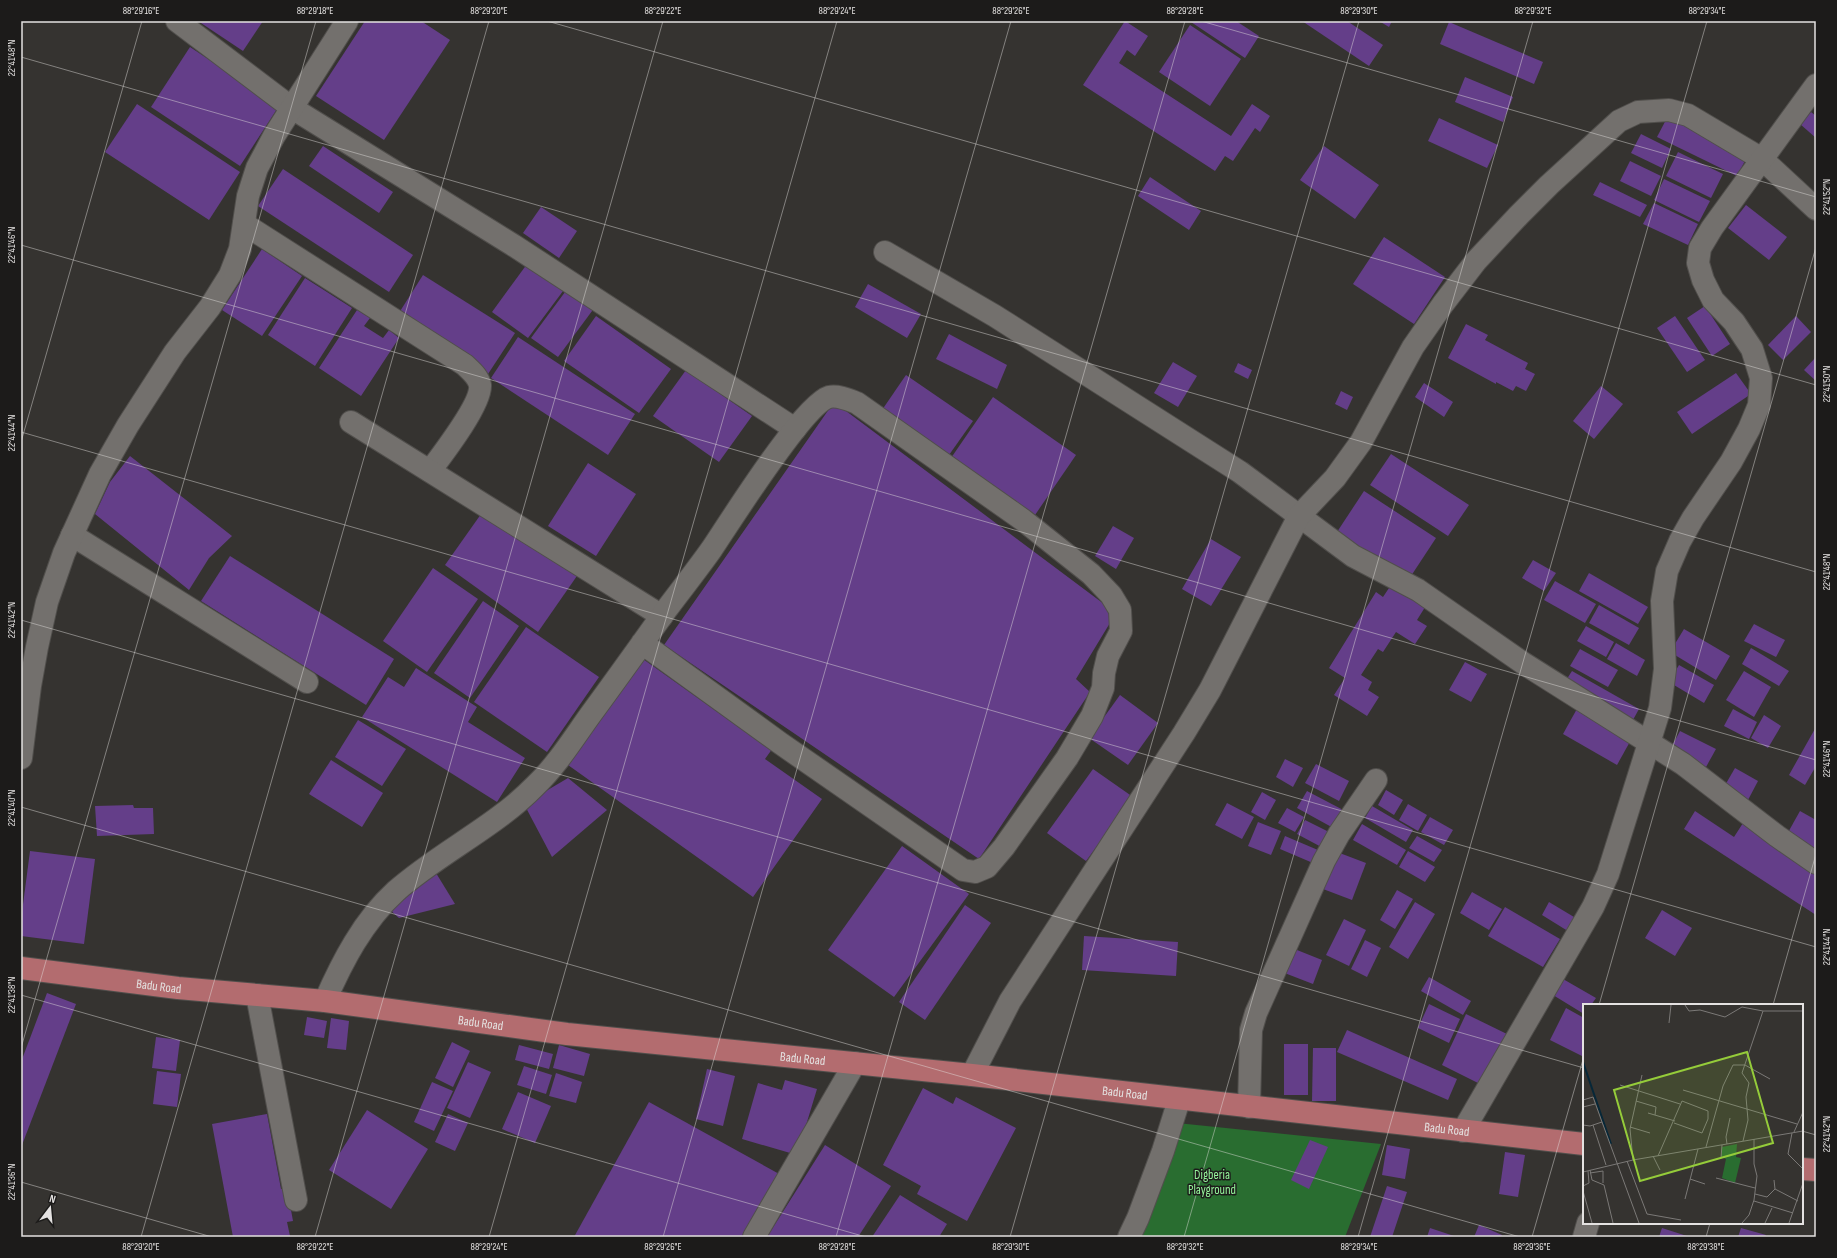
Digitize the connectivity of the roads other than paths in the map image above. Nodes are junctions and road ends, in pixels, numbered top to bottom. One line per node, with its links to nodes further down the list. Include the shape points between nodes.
1 (177, 21): 4 (street)
2 (347, 21): 4 (street)
3 (1816, 85): 5 (street)
4 (292, 108): 7 (street, via 257,168 248,196); 10 (street, via 513,245)
5 (1762, 159): 6 (street); 12 (street, via 1688,115 1668,110 1638,112 1620,121 1549,185 1476,261 1414,347 1361,442 1334,478); 17 (street, via 1700,248 1698,263 1713,300 1734,322 1752,349 1760,378 1759,405 1731,462 1693,518 1667,571 1662,601 1665,669 1660,708)
6 (1816, 209)
7 (244, 224): 11 (street, via 465,365 477,376 480,386 473,406); 13 (street, via 240,249 230,275 210,307 175,352 128,425 100,474)
8 (885, 252): 12 (street, via 995,316 1240,472)
9 (351, 422): 11 (street)
10 (795, 429): 14 (street); 15 (street, via 811,409 829,397 844,398 857,403 1023,520 1091,574 1111,595 1120,610 1121,631 1108,656 1103,688 1092,716 1048,787 987,867 975,872 963,870)
11 (430, 471): 14 (street)
12 (1299, 516): 17 (street, via 1353,556 1418,590 1523,663); 25 (street, via 1210,690 1010,1001)
13 (72, 535): 16 (street); 18 (street, via 47,602 30,686)
14 (662, 616): 15 (street)
15 (642, 643): 23 (street, via 556,763 535,787 396,892 374,916 355,941)
16 (307, 682)
17 (1650, 744): 20 (street, via 1683,764); 28 (street, via 1608,874 1593,907)
18 (21, 758)
19 (1376, 780): 27 (street, via 1324,861 1256,1013 1251,1030)
20 (1816, 863)
21 (21, 968): 22 (main road, Badu Road, via 178,988)
22 (257, 995): 23 (main road, Badu Road); 32 (street)
23 (324, 1001): 24 (main road, Badu Road, via 567,1034)
24 (855, 1063): 25 (main road, Badu Road); 34 (street)
25 (972, 1075): 26 (main road, Badu Road)
26 (1179, 1100): 27 (main road, Badu Road); 35 (street, via 1163,1150)
27 (1249, 1107): 28 (main road, Badu Road)
28 (1463, 1131): 29 (main road, Badu Road)
29 (1583, 1144)
30 (1803, 1169): 31 (main road)
31 (1816, 1170)
32 (296, 1200)
33 (1588, 1224): 36 (street)
34 (754, 1237)
35 (1129, 1237)
36 (1584, 1237)

